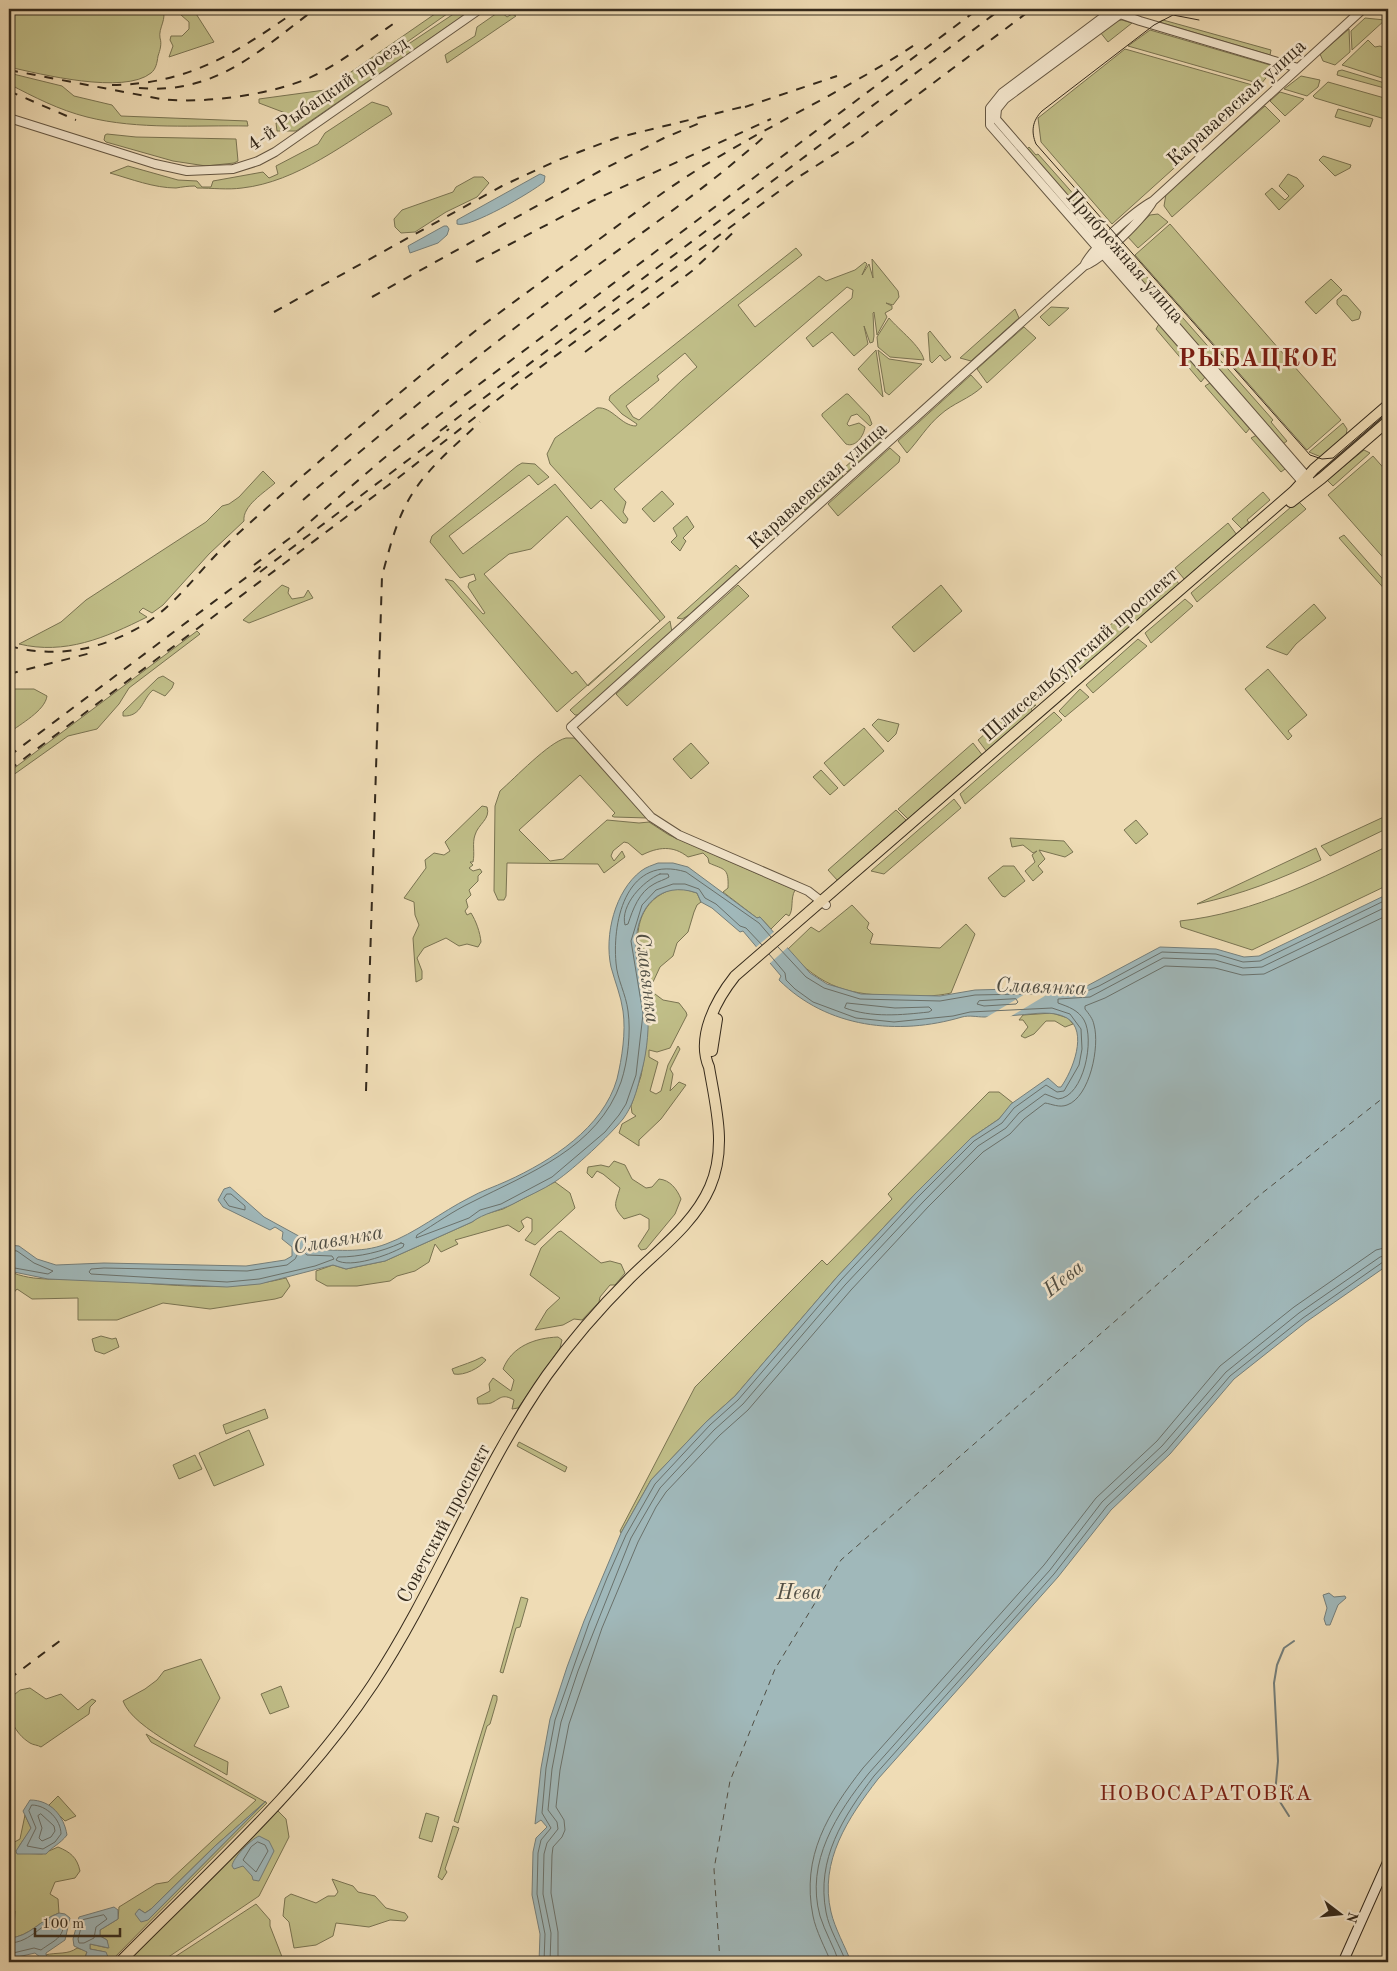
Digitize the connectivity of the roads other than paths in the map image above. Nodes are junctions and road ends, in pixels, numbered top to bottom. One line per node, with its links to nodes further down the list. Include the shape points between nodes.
1 (480, 9): 5 (street, 4-й Рыбацкий проезд, via 275,152 233,169 200,172 171,168)
2 (1363, 9): 4 (street, Караваевская улица)
3 (1119, 10): 4 (street); 6 (street, Прибрежная улица, via 993,109 989,119 994,129)
4 (1298, 68): 6 (street, Караваевская улица, via 1153,201 1146,213)
5 (9, 118)
6 (1103, 249): 9 (street, Прибрежная улица); 10 (street, Караваевская улица, via 1091,264 1084,266 571,727 660,824 679,836 808,891)
7 (1388, 405): 9 (main road, Шлиссельбургский проспект)
8 (1388, 421): 9 (main road, Шлиссельбургский проспект)
9 (1308, 483): 10 (main road, Шлиссельбургский проспект)
10 (823, 903): 11 (main road, Шлиссельбургский проспект)
11 (750, 966): 13 (main road, Советский проспект, via 727,986 714,1009 705,1047 720,1142 715,1176 703,1201 680,1230 591,1319 538,1389 485,1478 387,1662 338,1734 290,1790)
12 (1388, 1861): 14 (main road)
13 (120, 1962)
14 (1343, 1962)

